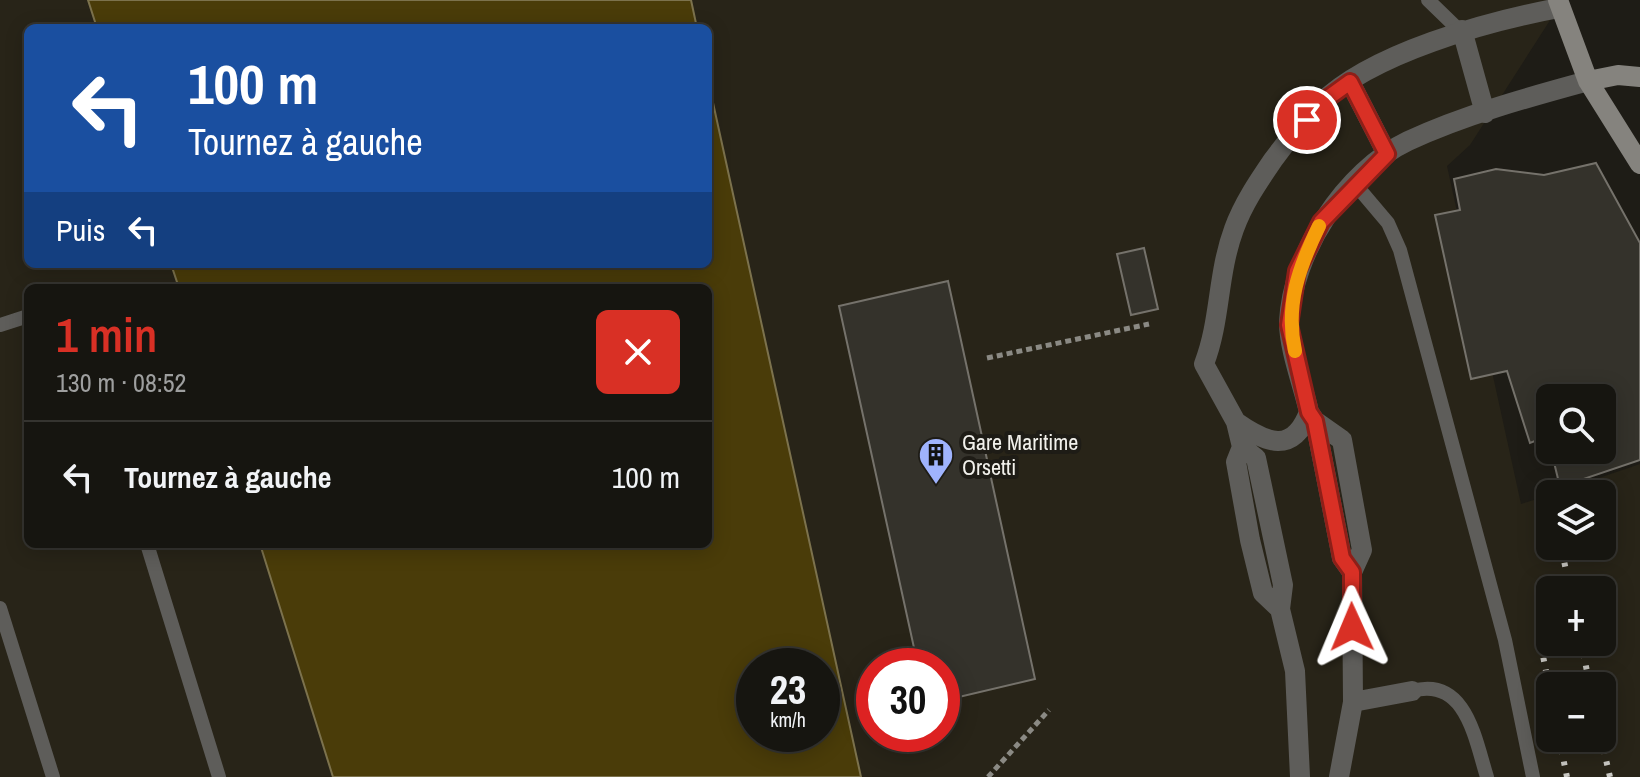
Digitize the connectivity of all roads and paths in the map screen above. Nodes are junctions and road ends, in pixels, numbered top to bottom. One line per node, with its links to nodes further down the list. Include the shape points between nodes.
1 (1428, 0): 3 (lane)
2 (1559, 4): 3 (street); 5 (main road)
3 (1460, 30): 6 (street); 7 (street)
4 (1640, 77): 5 (main road)
5 (1588, 81): 7 (street); 9 (main road)
6 (1350, 82): 8 (street); 16 (street, via 1321,103 1279,153 1235,225 1216,296 1216,332 1204,364)
7 (1485, 113): 8 (street)
8 (1387, 154): 10 (street)
9 (1640, 164)
10 (1355, 184): 15 (street, via 1321,222 1297,271 1289,325); 28 (lane, via 1388,223 1400,250 1505,640)
11 (24, 317): 13 (lane)
12 (1149, 324): 14 (path)
13 (0, 325)
14 (987, 358)
15 (1312, 417): 16 (street, via 1292,439 1279,441 1264,439); 20 (street, via 1342,440 1362,550 1352,572)
16 (1236, 422): 25 (street, via 1242,447 1236,462 1250,540 1263,593 1280,609 1295,671)
17 (148, 548): 23 (lane)
18 (0, 608): 22 (lane)
19 (1412, 691): 20 (street); 27 (lane, via 1428,686 1448,694 1465,710)
20 (1353, 702): 26 (street)
21 (1049, 710): 24 (path)
22 (53, 777)
23 (219, 777)
24 (988, 777)
25 (1300, 777)
26 (1339, 777)
27 (1487, 777)
28 (1533, 777)

